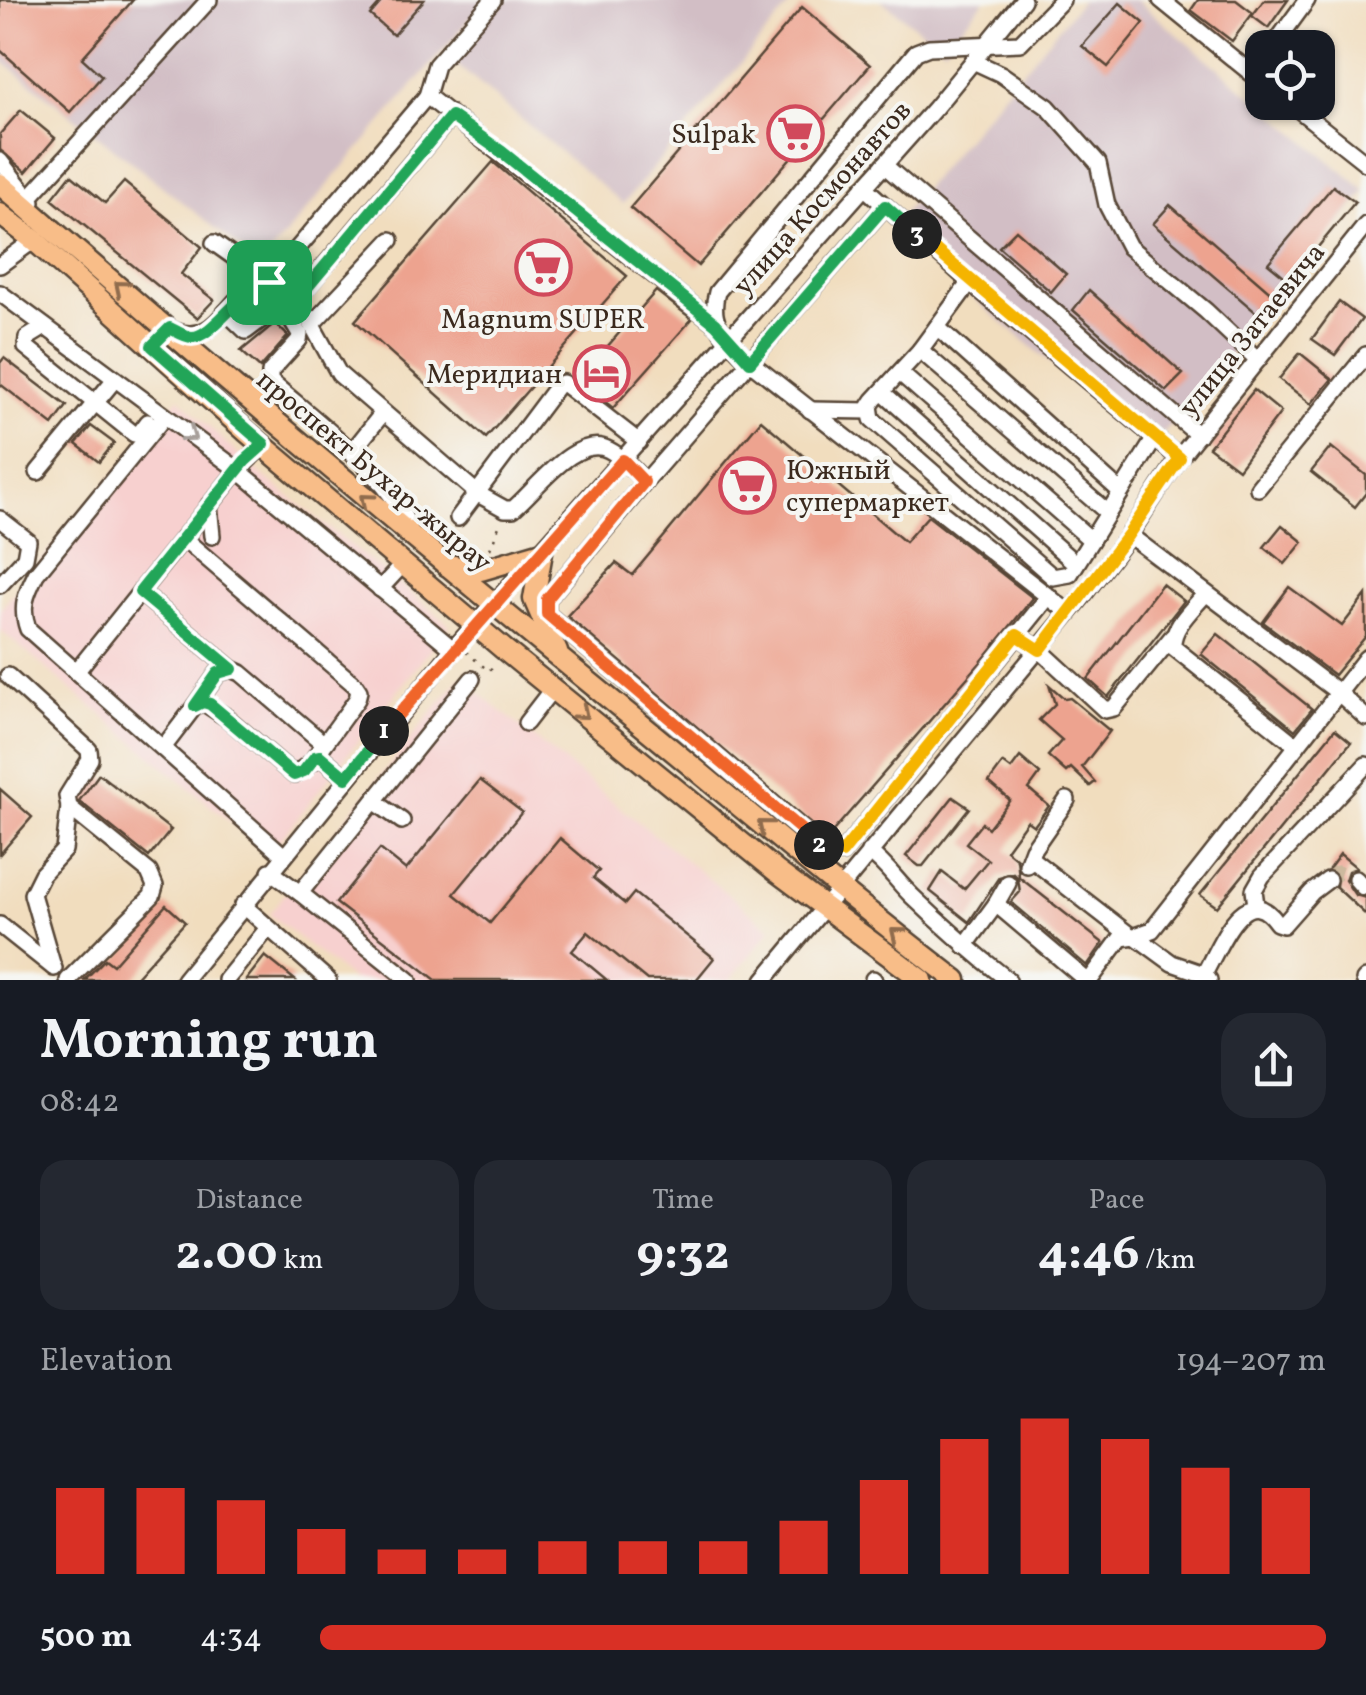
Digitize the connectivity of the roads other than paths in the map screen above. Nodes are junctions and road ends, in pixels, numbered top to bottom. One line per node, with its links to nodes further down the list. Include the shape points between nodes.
1 (210, 0): 21 (street)
2 (493, 0): 13 (street, via 436,66)
3 (1023, 0): 8 (street, улица Космонавтов)
4 (1062, 0): 9 (street)
5 (1161, 0): 11 (street)
6 (1307, 0): 7 (street)
7 (1285, 30)
8 (988, 42): 9 (street); 10 (street, улица Космонавтов); 36 (street, via 916,52 717,292)
9 (1020, 44): 12 (street)
10 (973, 60): 12 (street); 18 (street, улица Космонавтов)
11 (1245, 62)
12 (1000, 74): 44 (street, via 1048,108 1098,163 1107,206 1129,246)
13 (427, 96): 14 (street); 30 (street)
14 (451, 116): 33 (street); 36 (street)
15 (1311, 120): 17 (street)
16 (0, 161): 21 (street)
17 (1366, 164)
18 (884, 165): 20 (street, улица Космонавтов); 54 (street)
19 (0, 184): 25 (main road, проспект Бухар-жырау)
20 (864, 187): 22 (street); 40 (street, улица Космонавтов)
21 (29, 198): 25 (street)
22 (885, 206): 31 (street); 45 (street)
23 (0, 214): 26 (main road, проспект Бухар-жырау)
24 (1366, 225): 44 (street, улица Затаевича)
25 (60, 236): 38 (main road, проспект Бухар-жырау, one-way to 25)
26 (34, 240): 29 (street); 41 (main road, проспект Бухар-жырау)
27 (390, 240): 35 (street)
28 (214, 242): 30 (street)
29 (0, 264)
30 (269, 282): 33 (street); 34 (street, via 247,291)
31 (970, 282): 39 (street); 55 (street)
32 (1, 296): 37 (street)
33 (295, 302): 35 (street)
34 (226, 312): 38 (street, via 204,334 192,337); 58 (street, via 246,330 274,310 290,319 299,340 270,372 270,381)
35 (312, 324): 53 (street, via 338,374)
36 (716, 324): 40 (street)
37 (46, 327): 47 (street); 49 (street, via 27,338 26,347)
38 (170, 328): 41 (main road); 74 (main road, проспект Бухар-жырау, one-way to 38)
39 (937, 328): 42 (street); 65 (street)
40 (728, 339): 45 (street); 56 (street, улица Космонавтов)
41 (152, 346): 57 (main road, проспект Бухар-жырау)
42 (920, 350): 46 (street); 68 (street)
43 (1366, 355): 64 (street)
44 (1258, 360): 54 (street, улица Затаевича)
45 (750, 362): 50 (street); 63 (street)
46 (900, 372): 48 (street); 75 (street)
47 (114, 380): 49 (street); 52 (street)
48 (882, 392): 51 (street); 78 (street)
49 (95, 403): 52 (street, via 136,434); 62 (street)
50 (810, 410): 51 (street); 84 (street)
51 (870, 411): 78 (street, via 896,442 1053,577 1070,574)
52 (160, 414): 61 (street, one-way to 61); 95 (street, via 25,597 28,629)
53 (382, 414): 58 (street); 66 (street)
54 (1198, 435): 59 (street, улица Затаевича)
55 (1156, 438): 59 (street); 65 (street)
56 (640, 442): 60 (street, улица Космонавтов); 66 (street, via 562,383)
57 (264, 444): 61 (street); 77 (main road, проспект Бухар-жырау)
58 (351, 453): 74 (street, via 383,482)
59 (1180, 458): 71 (street, улица Затаевича)
60 (623, 460): 63 (street); 66 (street, via 608,448 585,447 514,509); 76 (street, улица Космонавтов)
61 (238, 470): 67 (street); 81 (street)
62 (38, 472)
63 (644, 482): 106 (street, via 547,599 547,614 828,853 842,853)
64 (1258, 488)
65 (1122, 492): 68 (street)
66 (478, 494): 69 (street)
67 (210, 505): 72 (street); 73 (street)
68 (1108, 513): 75 (street)
69 (458, 518)
70 (0, 519): 80 (street, via 28,542 25,558)
71 (1128, 535): 83 (street); 86 (street, улица Затаевича)
72 (212, 536)
73 (183, 538): 82 (street); 105 (street, via 355,685 357,698)
74 (412, 538): 79 (main road, проспект Бухар-жырау)
75 (1091, 540): 78 (street)
76 (542, 552): 79 (main road, via 481,570); 85 (street, улица Космонавтов); 93 (main road, via 534,599)
77 (404, 563): 81 (street); 87 (main road, проспект Бухар-жырау)
78 (1076, 564)
79 (446, 565): 85 (main road, проспект Бухар-жырау)
80 (0, 585)
81 (380, 589): 90 (street)
82 (140, 592): 94 (street); 95 (street)
83 (1205, 594): 89 (street); 99 (street)
84 (1048, 596): 86 (street); 88 (street)
85 (494, 604): 87 (street, улица Космонавтов); 93 (main road, проспект Бухар-жырау)
86 (1068, 612): 91 (street, улица Затаевича)
87 (476, 624): 90 (street, улица Космонавтов); 98 (main road, проспект Бухар-жырау)
88 (1017, 635): 91 (street); 106 (street)
89 (1172, 638): 91 (street, via 1114,708 1105,710); 103 (street, via 1173,646)
90 (453, 649): 108 (street, улица Космонавтов)
91 (1040, 650): 109 (street, улица Затаевича)
92 (1366, 658): 99 (street)
93 (560, 659): 119 (main road, проспект Бухар-жырау, one-way to 93)
94 (232, 669): 100 (street, via 218,673); 105 (street)
95 (76, 672): 104 (street)
96 (8, 676): 112 (street, via 90,750)
97 (472, 680): 110 (street)
98 (552, 688): 102 (street); 124 (main road, проспект Бухар-жырау, one-way to 124)
99 (1339, 693): 101 (street); 103 (street)
100 (195, 706): 104 (street); 105 (street, via 210,704 294,775)
101 (1366, 718)
102 (526, 722)
103 (1297, 746): 127 (street, via 1152,930)
104 (162, 748): 115 (street)
105 (319, 751): 108 (street)
106 (913, 764): 109 (street)
107 (1366, 766): 122 (street, via 1262,876)
108 (346, 778): 115 (street, улица Космонавтов)
109 (929, 780): 114 (street, улица Затаевича)
110 (374, 800): 113 (street); 120 (street)
111 (1067, 800): 127 (street, via 1028,862)
112 (69, 806): 129 (street, via 64,850 32,894); 131 (street, via 149,872 155,886)
113 (402, 822)
114 (869, 852): 119 (street, улица Затаевича); 128 (street)
115 (284, 855): 116 (street, улица Космонавтов)
116 (270, 871): 120 (street); 123 (street, улица Космонавтов)
117 (1328, 880): 122 (street, via 1284,924)
118 (1008, 883): 121 (street)
119 (840, 888): 124 (street, улица Затаевича); 138 (main road, проспект Бухар-жырау, one-way to 119)
120 (300, 893): 135 (street)
121 (996, 904): 128 (street); 140 (street)
122 (1256, 904): 130 (street, via 1226,934)
123 (243, 905): 126 (street); 132 (street, улица Космонавтов)
124 (823, 907): 136 (street, улица Затаевича); 137 (main road, проспект Бухар-жырау)
125 (0, 925): 129 (street)
126 (268, 928): 133 (street); 134 (street)
127 (1132, 935): 130 (street); 140 (street, via 1121,938)
128 (965, 946): 139 (street)
129 (53, 968): 131 (street)
130 (1207, 977)
131 (68, 980)
132 (184, 980)
133 (226, 980)
134 (328, 980)
135 (408, 980)
136 (764, 980)
137 (922, 980)
138 (956, 980)
139 (1008, 980)
140 (1088, 980)

